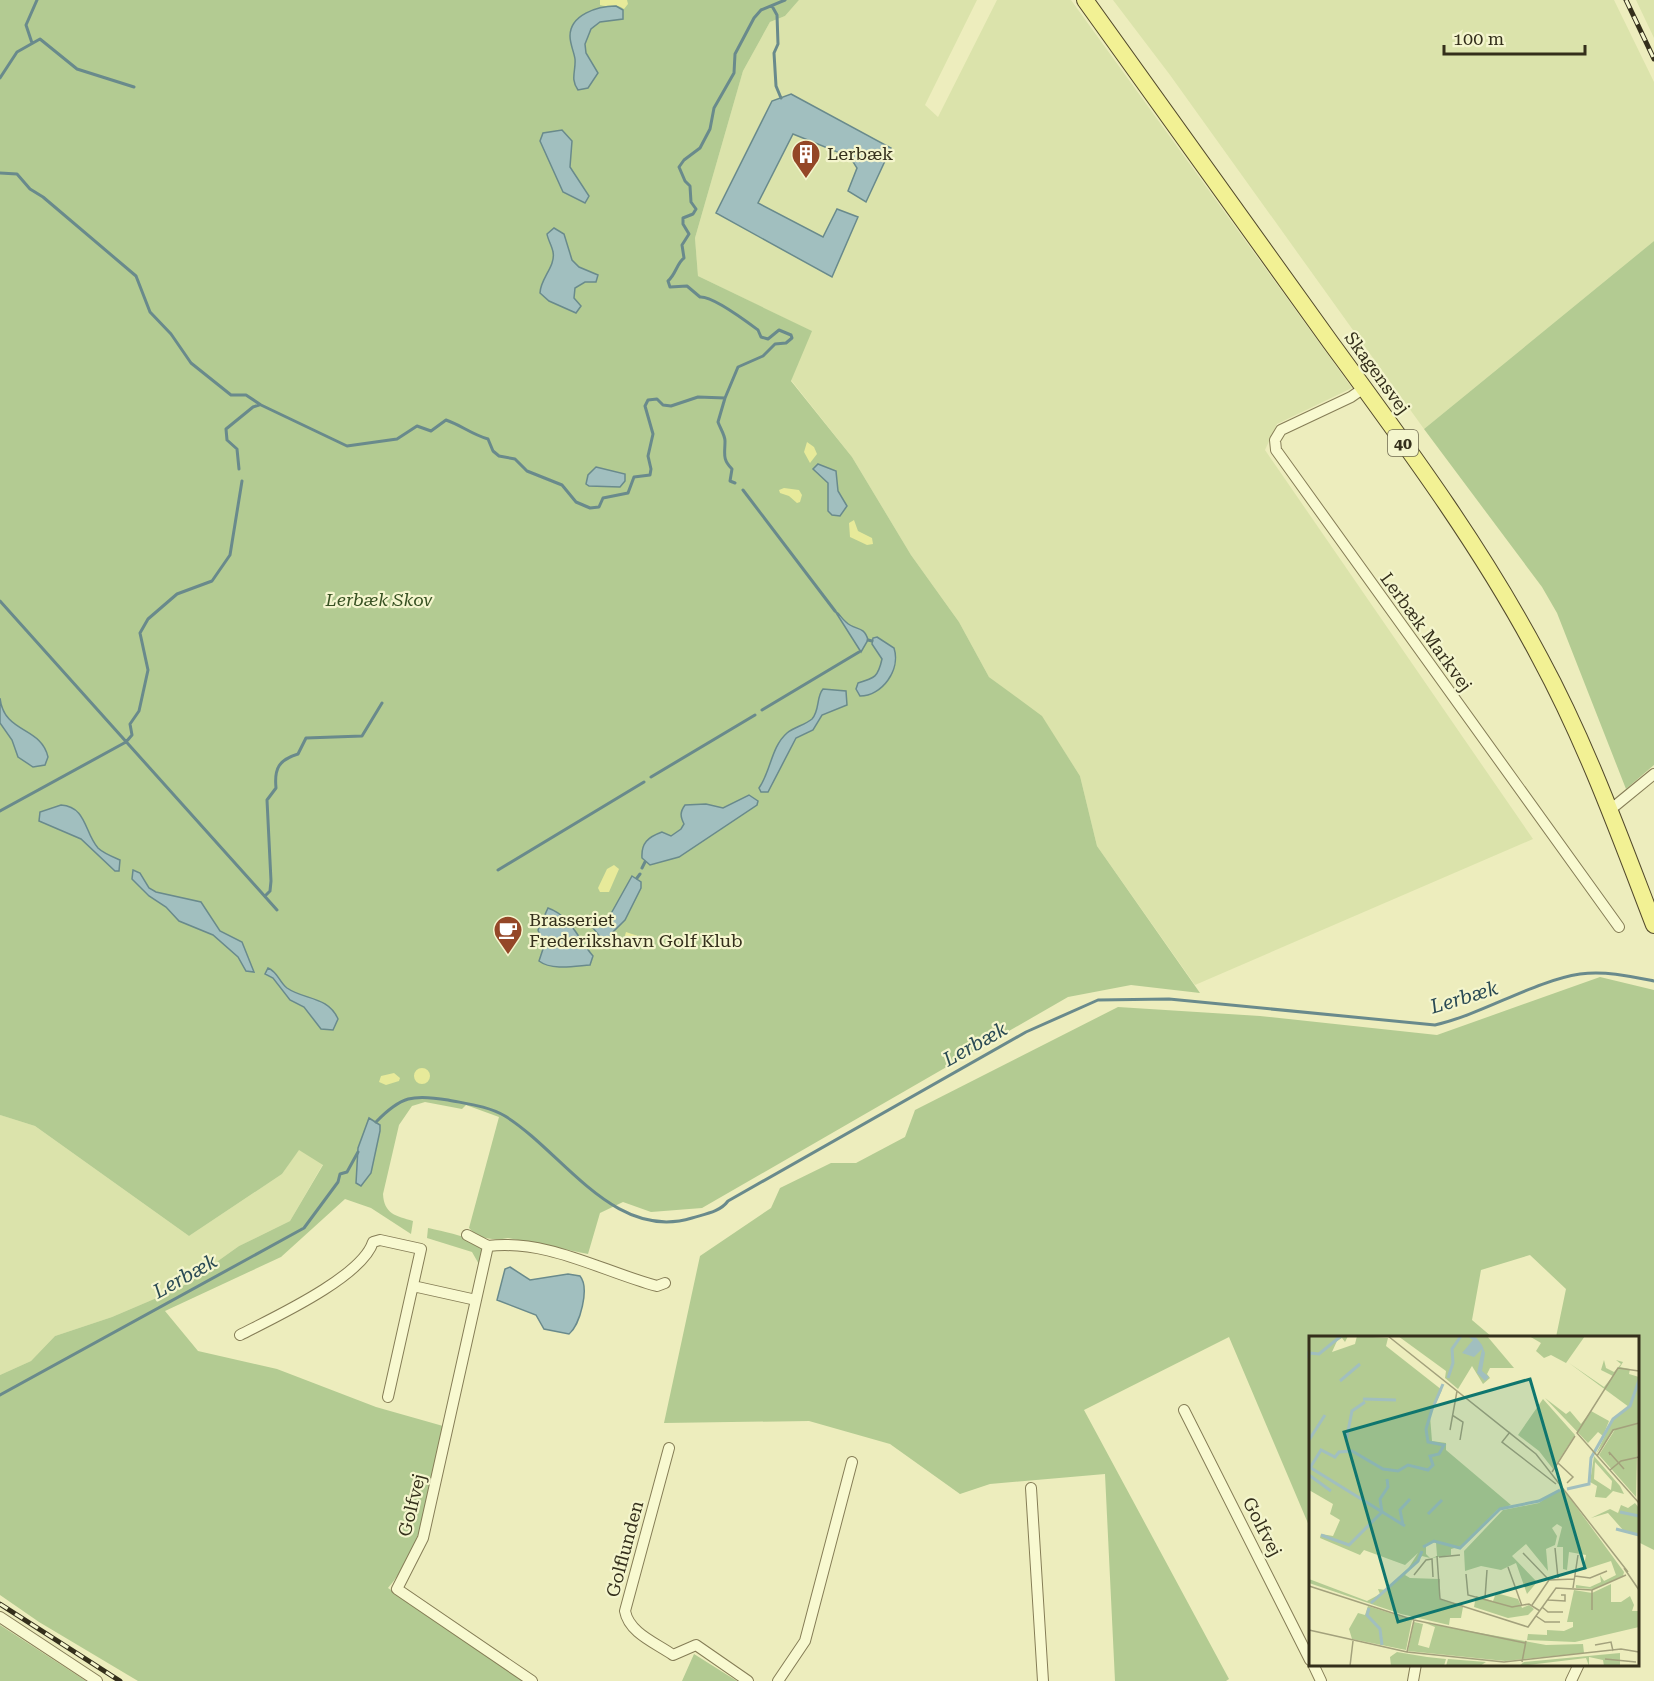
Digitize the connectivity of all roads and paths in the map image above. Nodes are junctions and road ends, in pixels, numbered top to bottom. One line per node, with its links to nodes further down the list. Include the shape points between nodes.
1 (1084, 0): 2 (main road, Skagensvej / 40)
2 (1364, 388): 4 (main road, Skagensvej / 40, via 1498,584 1556,689); 6 (street, Lerbæk Markvej, via 1351,398 1281,429 1275,440 1276,450)
3 (1654, 774): 4 (street)
4 (1610, 810): 5 (main road, Skagensvej / 40)
5 (1654, 925)
6 (1619, 927)
7 (467, 1235): 8 (street)
8 (488, 1246): 9 (street, via 531,1247 592,1262 657,1286); 11 (street, Golfvej)
9 (665, 1283)
10 (413, 1286): 11 (street); 12 (street, via 421,1249 381,1240 373,1242 369,1254 309,1300); 13 (street)
11 (476, 1300): 24 (street, Golfvej, via 423,1538 397,1590)
12 (240, 1335)
13 (388, 1397)
14 (1184, 1410): 19 (street, Golfvej)
15 (669, 1448): 25 (street, Golflunden, via 626,1611 627,1622 673,1654 696,1645)
16 (852, 1462): 26 (street, via 805,1641)
17 (1032, 1488): 27 (street)
18 (0, 1617): 23 (street)
19 (1309, 1656)
20 (1314, 1666): 28 (street)
21 (1416, 1666): 29 (street)
22 (1578, 1666): 30 (street)
23 (96, 1681)
24 (532, 1681)
25 (748, 1681)
26 (778, 1681)
27 (1043, 1681)
28 (1321, 1681)
29 (1413, 1681)
30 (1571, 1681)

